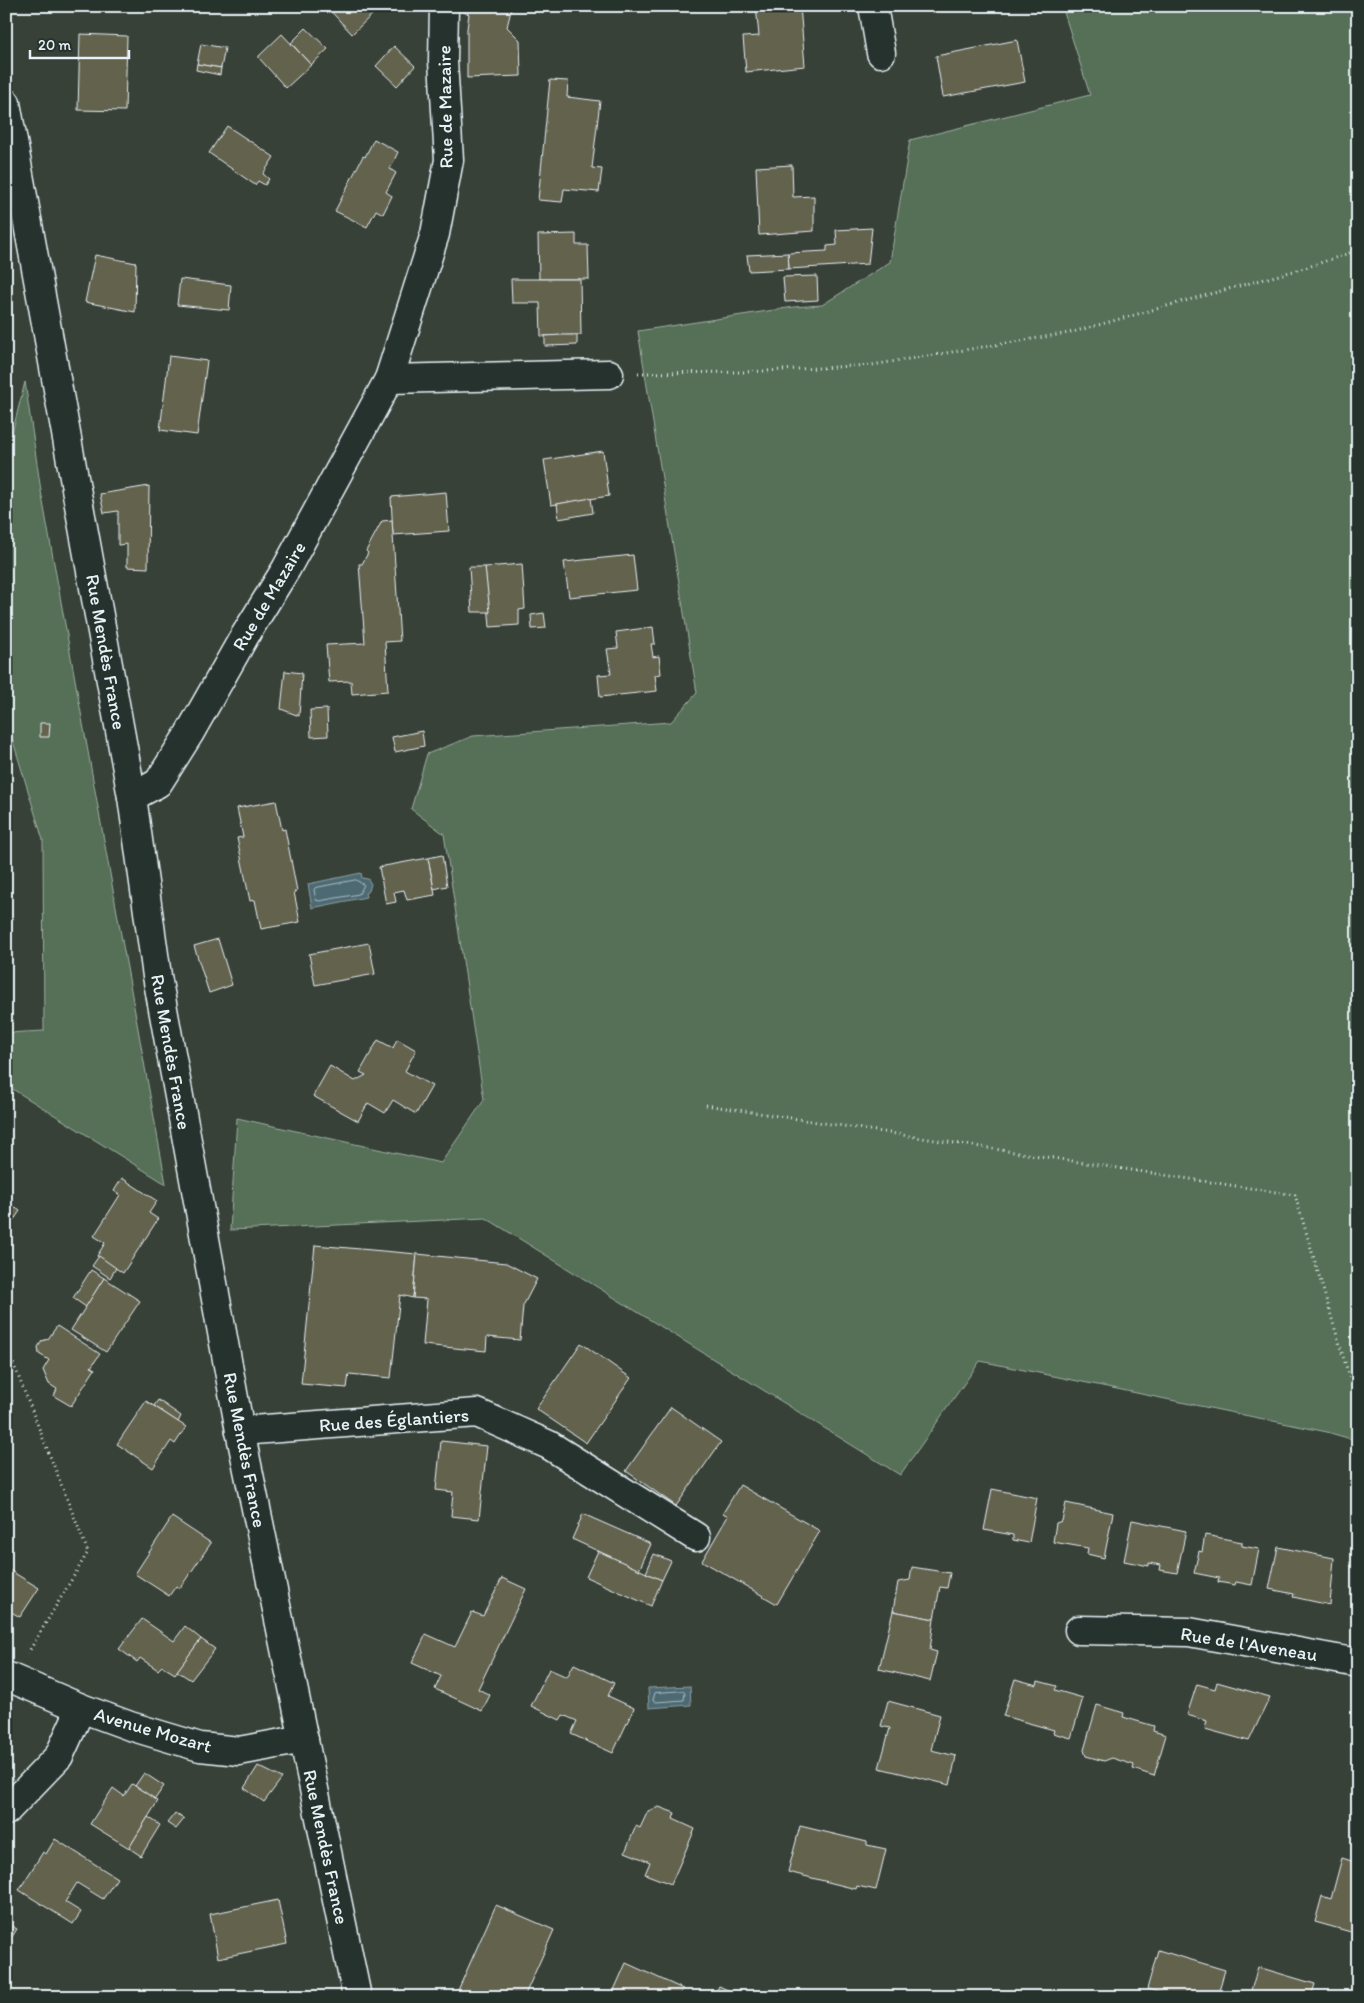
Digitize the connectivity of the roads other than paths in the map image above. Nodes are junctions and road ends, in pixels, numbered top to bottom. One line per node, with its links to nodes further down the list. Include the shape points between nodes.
1 (444, 6): 6 (street, Rue de Mazaire, via 443,61 449,160 435,234)
2 (873, 6): 3 (street)
3 (881, 53)
4 (6, 103): 7 (street, Rue Mendès France)
5 (609, 374): 6 (street)
6 (389, 379): 7 (street, Rue de Mazaire, via 286,569 189,734 158,783)
7 (132, 797): 8 (street, Rue Mendès France, via 157,976)
8 (240, 1431): 9 (street, Rue des Églantiers, via 477,1413 549,1445); 14 (street, Rue Mendès France)
9 (696, 1537)
10 (1079, 1630): 11 (street, Rue de l'Aveneau, via 1189,1632)
11 (1358, 1663)
12 (9, 1678): 13 (street, Avenue Mozart)
13 (81, 1708): 14 (street, Avenue Mozart, via 200,1747 239,1751); 15 (street, via 59,1756)
14 (304, 1739): 16 (street, Rue Mendès France)
15 (6, 1811)
16 (357, 1997)

